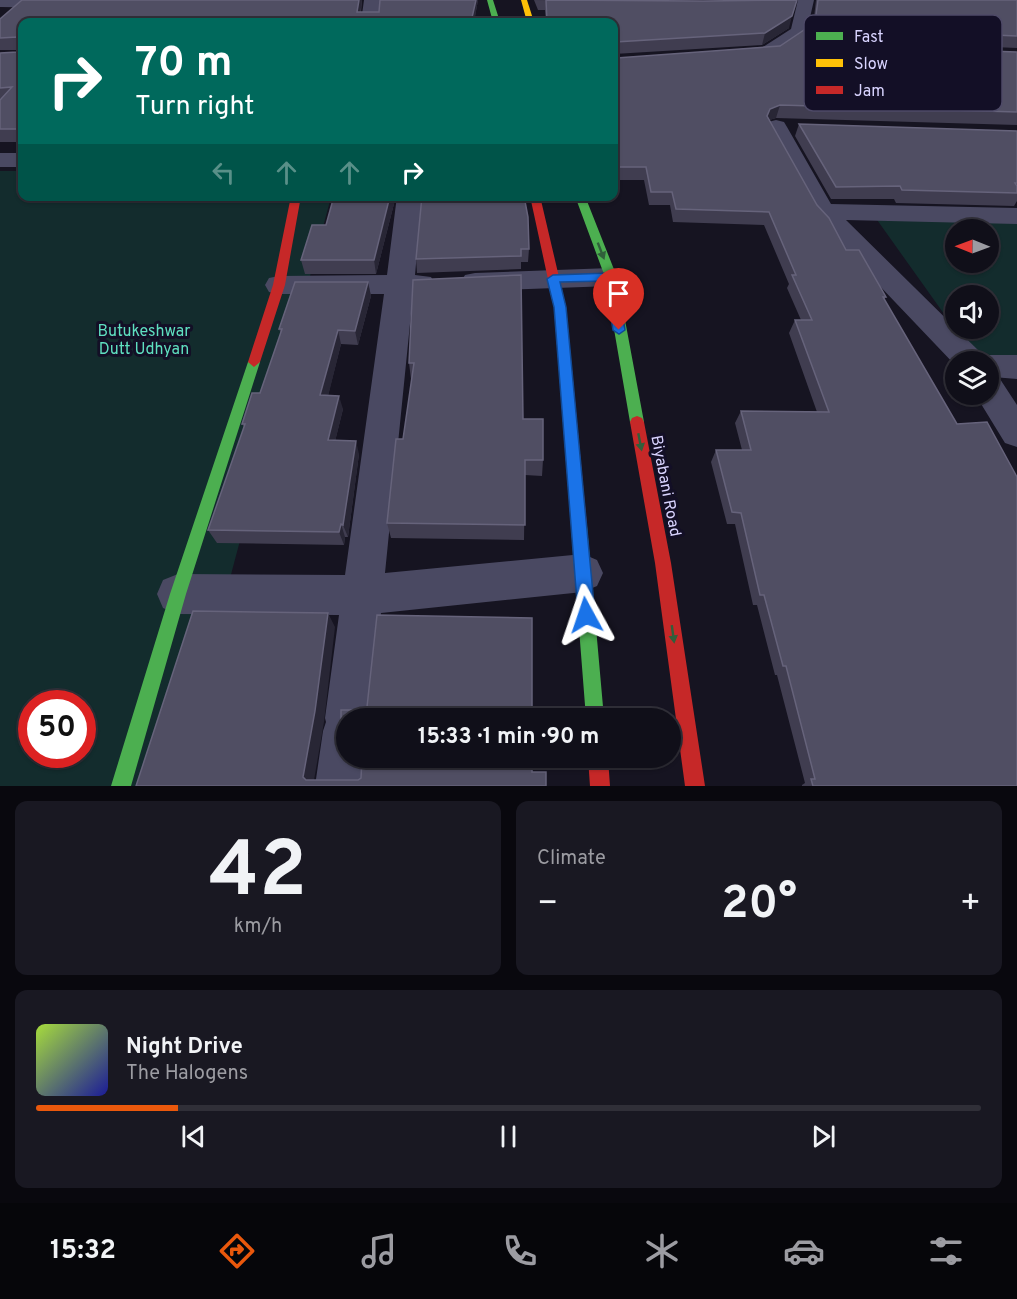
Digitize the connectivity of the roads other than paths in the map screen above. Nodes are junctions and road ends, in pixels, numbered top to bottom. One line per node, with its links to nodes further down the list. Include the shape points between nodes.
1 (372, 0): 7 (street)
2 (490, 0): 8 (main road)
3 (524, 0): 9 (main road)
4 (806, 0): 10 (street)
5 (0, 2): 6 (street)
6 (83, 3)
7 (370, 18)
8 (496, 18)
9 (530, 18)
10 (800, 31): 11 (street); 12 (street, via 768,52)
11 (804, 32)
12 (712, 55)
13 (799, 128): 20 (street, via 776,128)
14 (0, 159): 15 (street)
15 (18, 160)
16 (295, 201): 24 (main road)
17 (409, 201): 25 (street)
18 (536, 201): 23 (main road)
19 (582, 201): 22 (main road, Biyabani Road, one-way to 22)
20 (824, 212): 21 (street); 26 (street)
21 (1017, 216)
22 (610, 277): 23 (street); 41 (main road, Biyabani Road, one-way to 41, via 663,563)
23 (553, 279): 25 (street); 31 (main road, via 560,307)
24 (279, 285): 25 (street); 32 (main road)
25 (398, 285): 33 (street)
26 (960, 351)
27 (999, 365): 28 (street)
28 (1017, 367)
29 (999, 405): 30 (street)
30 (1017, 433)
31 (583, 573): 33 (street); 35 (main road)
32 (178, 594): 33 (street); 38 (main road)
33 (363, 595): 34 (street)
34 (349, 708)
35 (594, 708)
36 (342, 768): 39 (street)
37 (599, 768): 40 (main road)
38 (122, 786)
39 (340, 786)
40 (600, 786)
41 (695, 786)

